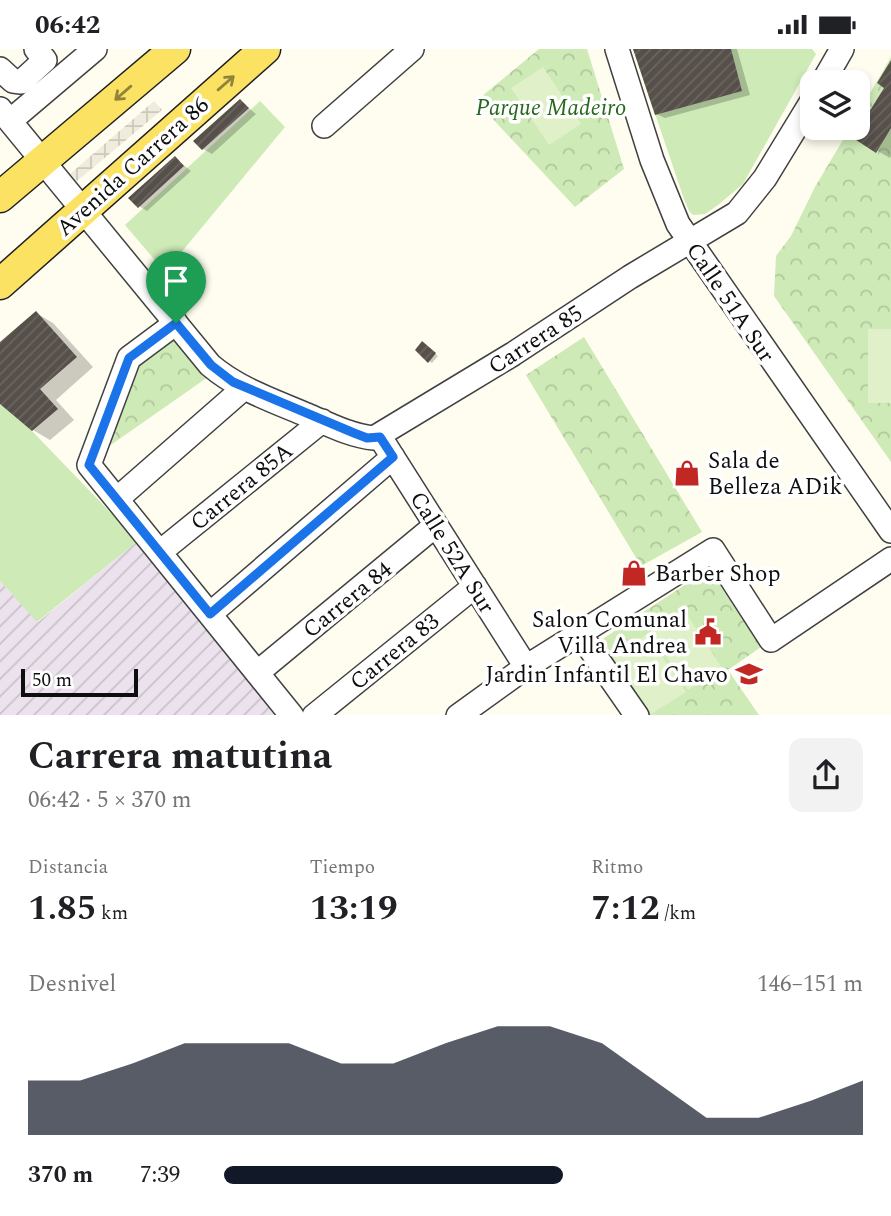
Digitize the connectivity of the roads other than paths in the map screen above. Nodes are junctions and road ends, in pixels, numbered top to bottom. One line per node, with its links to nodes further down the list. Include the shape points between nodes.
1 (174, 49): 13 (main road, one-way to 13)
2 (265, 49): 15 (main road, Avenida Carrera 86, one-way to 2)
3 (412, 49): 12 (street)
4 (617, 49): 16 (street, Calle 51A Sur, via 669,206)
5 (842, 49): 9 (street)
6 (46, 53): 8 (street, via 21,82)
7 (84, 53): 10 (street)
8 (0, 69)
9 (830, 70)
10 (5, 115): 13 (street)
11 (800, 121): 16 (street, via 749,201)
12 (324, 126)
13 (43, 161): 14 (main road); 15 (street)
14 (0, 197)
15 (83, 210): 17 (main road, Avenida Carrera 86); 18 (street)
16 (691, 241): 21 (street, Carrera 85, via 439,390); 25 (street, Calle 51A Sur)
17 (0, 284)
18 (176, 323): 19 (street, via 211,365); 23 (street, via 129,358 89,465)
19 (244, 388): 20 (street); 23 (street)
20 (322, 421): 21 (street, via 367,438); 26 (street, Carrera 85A)
21 (380, 437): 22 (street, Calle 52A Sur)
22 (393, 457): 24 (street, Calle 52A Sur); 29 (street)
23 (117, 499): 26 (street)
24 (436, 525): 28 (street, Calle 52A Sur); 32 (street, Carrera 84)
25 (891, 531)
26 (160, 552): 29 (street)
27 (891, 559): 30 (street, via 771,641 713,550)
28 (475, 586): 31 (street, Calle 52A Sur); 34 (street, Carrera 83)
29 (210, 614): 32 (street)
30 (580, 634): 31 (street); 36 (street)
31 (526, 667): 35 (street)
32 (257, 673): 33 (street)
33 (291, 715)
34 (315, 715)
35 (459, 715)
36 (636, 715)

